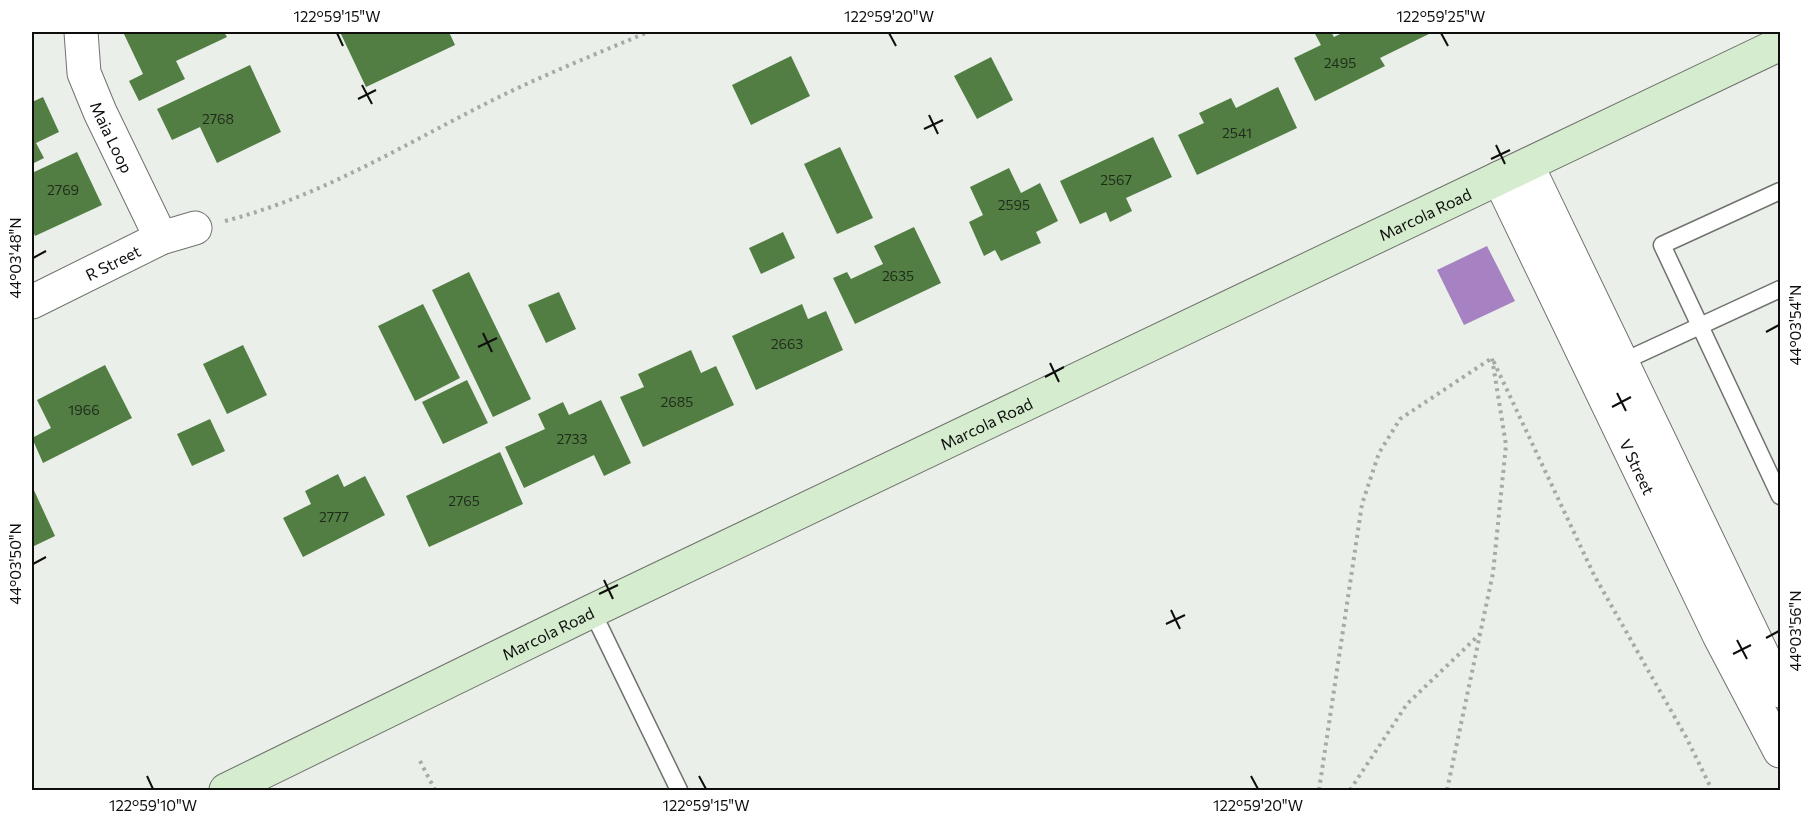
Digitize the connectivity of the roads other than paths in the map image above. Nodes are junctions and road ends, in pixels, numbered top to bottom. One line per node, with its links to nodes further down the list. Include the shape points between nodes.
1 (81, 32): 6 (street, Maia Loop, via 84,73)
2 (1780, 44): 3 (main road, Marcola Road)
3 (1513, 172): 10 (street, V Street); 12 (main road, Marcola Road); 14 (street, V Street, via 1719,635)
4 (1780, 191): 9 (lane, via 1662,245)
5 (195, 228): 6 (street, R Street)
6 (161, 238): 8 (street, R Street)
7 (1780, 289): 9 (lane)
8 (32, 302)
9 (1700, 326): 10 (lane); 11 (lane)
10 (1622, 362): 13 (street, V Street)
11 (1780, 496)
12 (592, 611): 15 (main road, Marcola Road); 16 (lane)
13 (1780, 691)
14 (1780, 751)
15 (226, 790)
16 (679, 790)

